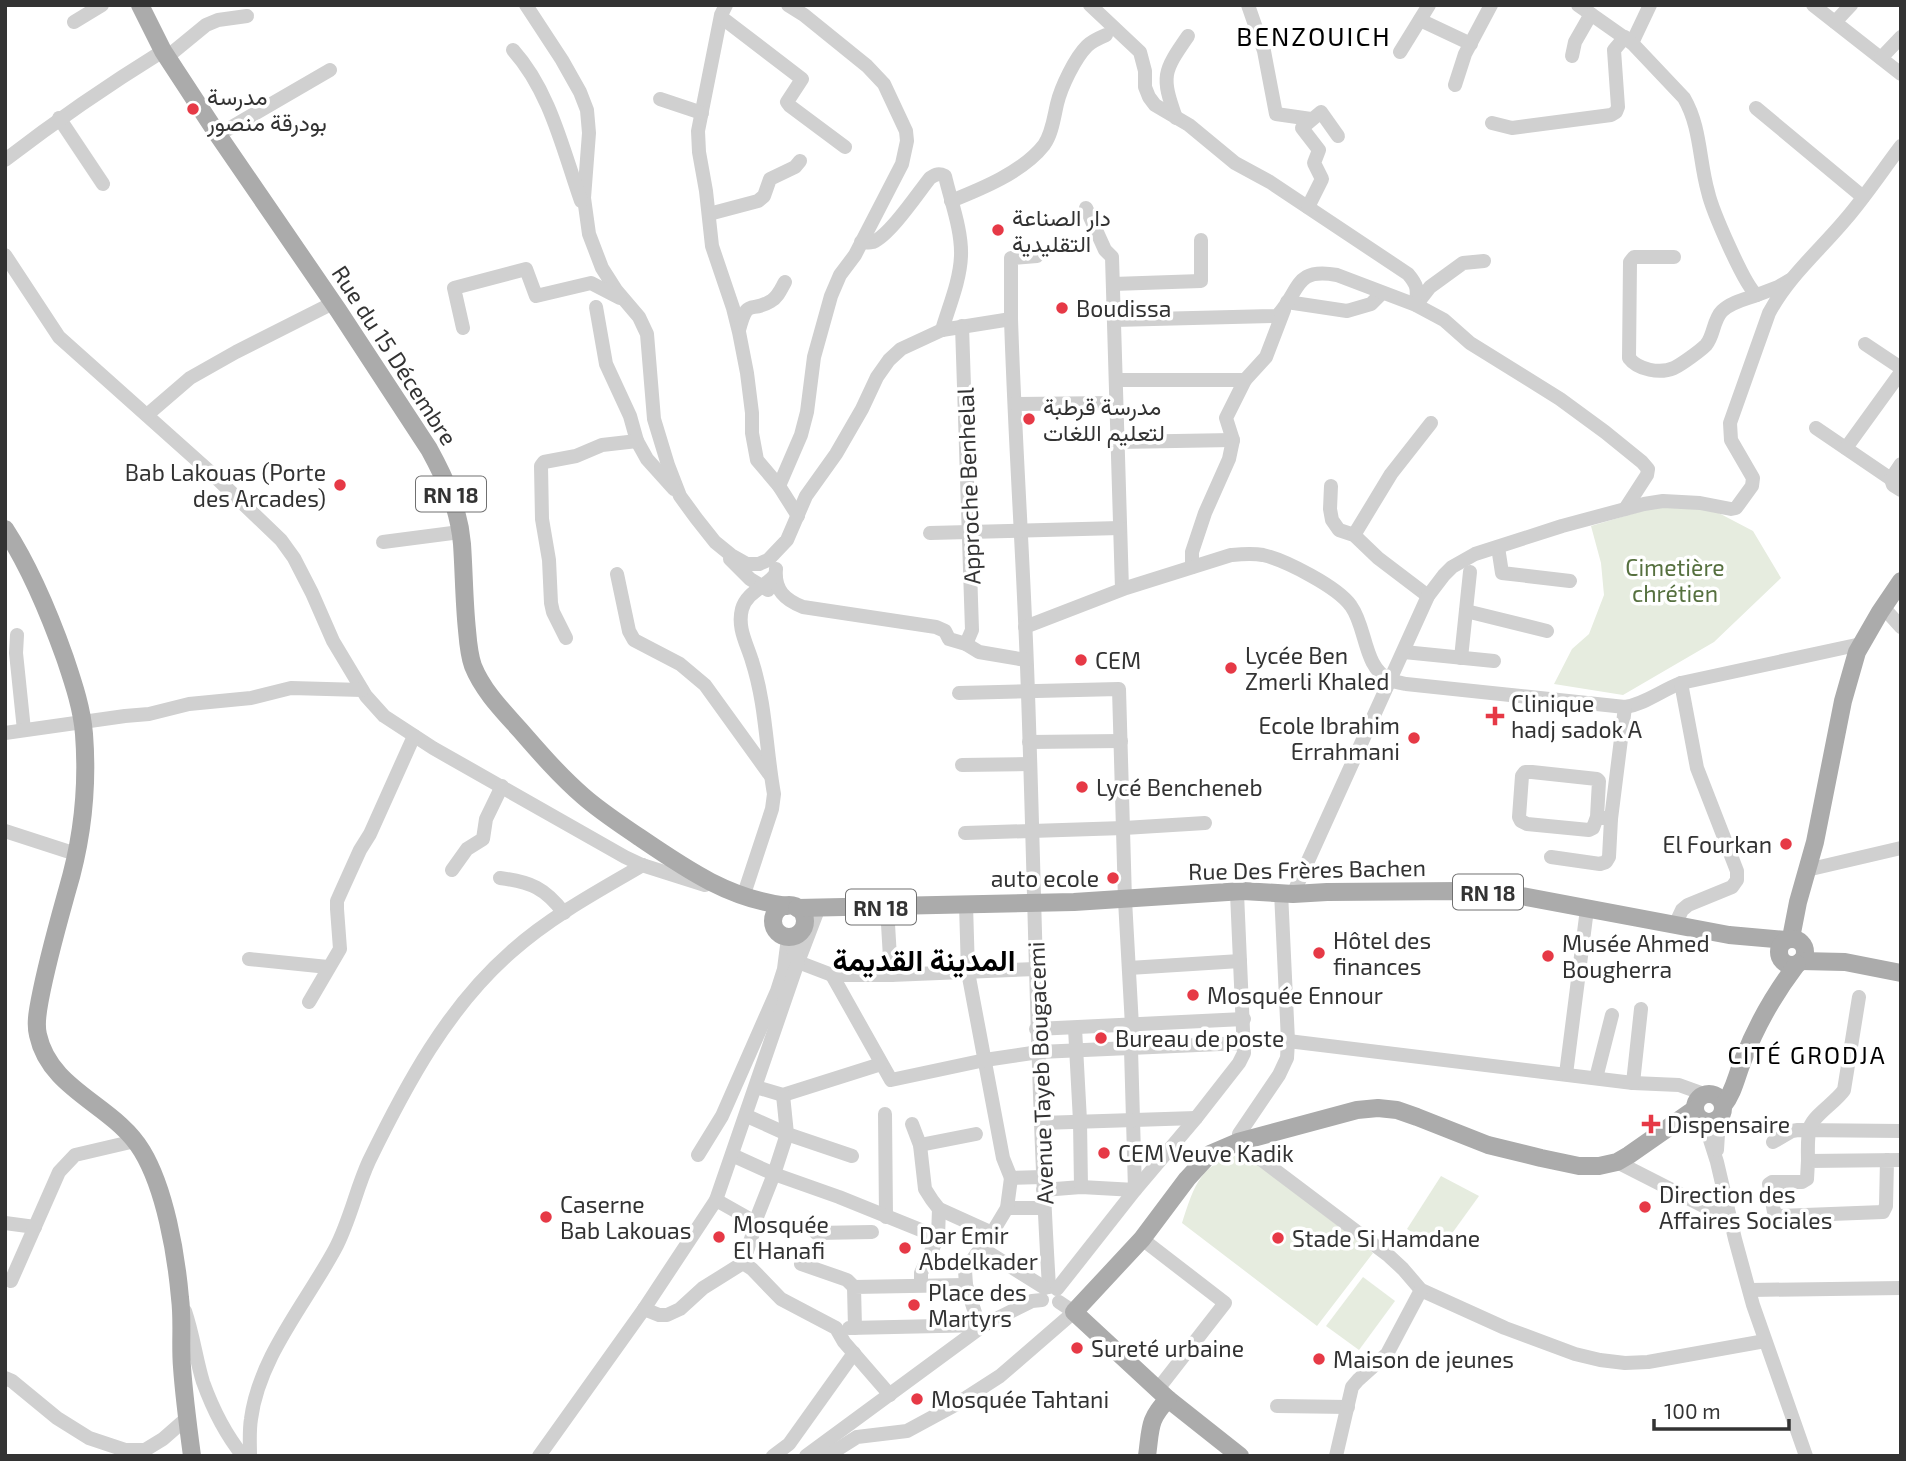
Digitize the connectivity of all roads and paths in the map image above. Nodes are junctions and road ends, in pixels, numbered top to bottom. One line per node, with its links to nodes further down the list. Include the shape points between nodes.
1 (102, 5): 17 (street)
2 (140, 5): 26 (main road, Rue du 15 Décembre / RN 18)
3 (526, 5): 51 (street, via 587,110)
4 (788, 5): 53 (street, via 884,84 906,131 902,164)
5 (1090, 5): 36 (street, via 1140,52 1149,97)
6 (1248, 5): 37 (street, via 1264,51 1276,114)
7 (1429, 5): 16 (street)
8 (1491, 5): 23 (street)
9 (1578, 5): 14 (street)
10 (1650, 5): 22 (street)
11 (1813, 5): 18 (street)
12 (1851, 5): 18 (street)
13 (723, 11): 34 (street); 42 (street, via 802,79 790,106)
14 (1591, 14): 22 (street); 27 (street)
15 (247, 16): 26 (street, via 206,25)
16 (1420, 20): 23 (street); 25 (street)
17 (74, 22)
18 (1835, 22): 28 (street)
19 (1106, 35): 47 (street, via 1086,47 1070,71 1044,144 1021,166)
20 (1188, 36): 36 (street, via 1166,76)
21 (1901, 37): 28 (street)
22 (1628, 40): 38 (street, via 1614,50 1616,113 1512,128); 62 (street, via 1689,107 1708,195 1738,267)
23 (1471, 44): 31 (street)
24 (513, 50): 51 (street, via 542,94)
25 (1400, 52)
26 (165, 54): 35 (street); 39 (main road, Rue du 15 Décembre / RN 18)
27 (1572, 56)
28 (1881, 58): 30 (street)
29 (330, 70): 39 (street)
30 (1901, 74)
31 (1455, 85)
32 (660, 99): 34 (street)
33 (1756, 108): 46 (street)
34 (702, 113): 50 (street, via 699,152)
35 (59, 118): 43 (street); 45 (street)
36 (1176, 118): 48 (street, via 1235,163)
37 (1311, 119): 40 (street, via 1321,112); 48 (street, via 1302,128 1319,150 1314,163 1322,178)
38 (1492, 123)
39 (218, 135): 64 (main road, Rue du 15 Décembre / RN 18)
40 (1338, 136)
41 (1901, 146): 46 (street)
42 (845, 147)
43 (5, 160)
44 (800, 161): 50 (street, via 770,178 758,201)
45 (103, 184)
46 (1863, 197): 58 (street)
47 (951, 201): 53 (street, via 945,176 936,174 879,238); 72 (street, via 961,256)
48 (1308, 207): 66 (street, via 1408,274 1418,289)
49 (1086, 208): 60 (street, via 1112,257)
50 (709, 214): 73 (street, via 712,246)
51 (587, 218): 63 (street, via 602,268)
52 (1202, 240): 60 (street, via 1201,281)
53 (861, 242): 89 (street, via 831,296 814,357 801,435)
54 (5, 255): 80 (street, via 58,337)
55 (1037, 256): 68 (street, Avenue Tayeb Bougacemi, via 1011,258)
56 (1674, 257): 62 (street, via 1634,257 1630,262 1629,358 1641,368 1673,369 1707,344 1723,309)
57 (1484, 261): 66 (street, via 1463,262 1430,287)
58 (1793, 279): 62 (street); 92 (street, via 1769,313 1730,423 1731,440 1753,478 1736,508 1664,501)
59 (785, 282): 73 (street, via 768,303 747,309)
60 (1113, 284): 69 (street)
61 (1382, 293): 65 (street, via 1371,304 1347,311); 65 (street, via 1337,275 1310,274); 66 (street)
62 (1757, 295)
63 (624, 300): 71 (street, via 591,283 536,296 526,268 454,288); 91 (street, via 647,334 654,419)
64 (333, 303): 80 (street, via 190,378); 97 (main road, Rue du 15 Décembre / RN 18, via 429,449 452,495)
65 (1287, 303): 69 (street, via 1277,316); 77 (street, via 1266,357)
66 (1416, 306): 92 (street, via 1560,399 1642,461 1647,475)
67 (596, 307): 84 (street, via 606,364)
68 (1011, 319): 70 (street); 79 (street, Avenue Tayeb Bougacemi)
69 (1114, 320): 76 (street)
70 (962, 326): 72 (street); 99 (street, Approche Benhelal)
71 (463, 328)
72 (942, 330): 93 (street, via 901,349 889,360)
73 (739, 332): 89 (street, via 754,449 757,460)
74 (1865, 344): 75 (street)
75 (1901, 370): 86 (street)
76 (1116, 380): 77 (street); 78 (street)
77 (1245, 380): 83 (street, via 1226,418)
78 (1116, 403): 79 (street); 85 (street)
79 (1014, 404): 96 (street, Avenue Tayeb Bougacemi)
80 (147, 415): 130 (street, via 281,540)
81 (1431, 423): 100 (street, via 1391,474)
82 (1816, 428): 86 (street)
83 (1233, 440): 85 (street); 105 (street, via 1192,552)
84 (637, 441): 91 (street); 121 (street, via 602,445 541,466 552,612)
85 (1118, 442): 94 (street)
86 (1846, 448): 88 (street)
87 (1901, 464): 88 (street)
88 (1898, 483)
89 (779, 486): 93 (street)
90 (1331, 486): 100 (street, via 1332,520 1339,530)
91 (680, 496): 102 (street)
92 (1625, 509): 104 (street)
93 (798, 516): 103 (street)
94 (1120, 528): 96 (street); 112 (street)
95 (5, 529): 134 (main road, via 53,623)
96 (1022, 532): 99 (street); 117 (street, Avenue Tayeb Bougacemi)
97 (460, 533): 101 (street); 159 (main road, Rue du 15 Décembre / RN 18, via 469,648 481,682 494,701 594,805 672,860)
98 (930, 533): 99 (street)
99 (970, 533): 122 (street, Approche Benhelal, via 972,630)
100 (1354, 535): 113 (street)
101 (383, 542)
102 (715, 542): 103 (street, via 747,564 768,560); 111 (street)
103 (781, 547): 108 (street)
104 (1498, 547): 109 (street, via 1502,573); 113 (street, via 1452,568)
105 (1192, 567): 112 (street); 128 (street, via 1245,553 1263,555 1318,580 1351,606 1370,657)
106 (1470, 572): 116 (street)
107 (617, 574): 142 (street, via 634,640 680,664 705,685)
108 (775, 575): 111 (street); 114 (street, via 781,593)
109 (1570, 581)
110 (1901, 581): 115 (main road)
111 (761, 586): 114 (street); 142 (street, via 742,608 741,629 758,681)
112 (1122, 589): 117 (street)
113 (1429, 596): 124 (street)
114 (792, 603): 122 (street, via 936,627 949,639)
115 (1883, 607): 118 (street); 123 (main road)
116 (1466, 611): 119 (street); 125 (street)
117 (1026, 627): 126 (street, Avenue Tayeb Bougacemi)
118 (1901, 627)
119 (1547, 631)
120 (17, 635): 135 (street)
121 (566, 638)
122 (966, 644): 126 (street, via 979,652)
123 (1861, 644): 129 (street); 153 (main road, via 1843,701)
124 (1404, 652): 125 (street); 128 (street)
125 (1461, 658): 127 (street)
126 (1026, 660): 131 (street, Avenue Tayeb Bougacemi)
127 (1494, 661)
128 (1390, 680): 133 (street); 158 (street)
129 (1681, 683): 133 (street); 168 (street, via 1697,768 1737,880 1732,887 1688,905)
130 (362, 690): 134 (street, via 290,688); 137 (street, via 384,716)
131 (1028, 692): 132 (street); 138 (street, via 1119,689); 139 (street, Avenue Tayeb Bougacemi)
132 (959, 694)
133 (1625, 708): 144 (street)
134 (82, 723): 135 (street); 151 (main road, via 85,776)
135 (24, 730): 136 (street)
136 (5, 733)
137 (414, 736): 143 (street); 174 (street, via 337,901 340,949)
138 (1121, 741): 139 (street); 146 (street)
139 (1029, 742): 140 (street, Avenue Tayeb Bougacemi)
140 (1030, 764): 141 (street); 148 (street, Avenue Tayeb Bougacemi)
141 (962, 765)
142 (771, 776): 159 (street, via 772,809)
143 (502, 786): 154 (street); 155 (street, via 486,819 483,839 467,849)
144 (1604, 818): 144 (street, via 1597,779 1532,772 1522,776 1521,821 1589,830); 152 (street, via 1606,862)
145 (1205, 823): 146 (street)
146 (1124, 828): 148 (street); 160 (street)
147 (5, 831): 151 (street)
148 (1032, 831): 149 (street); 161 (street, Avenue Tayeb Bougacemi)
149 (965, 833)
150 (1901, 848): 153 (street)
151 (76, 854): 213 (main road, via 46,966 37,1033 52,1068)
152 (1551, 858)
153 (1812, 861): 170 (main road)
154 (643, 865): 159 (street); 167 (street)
155 (452, 870)
156 (500, 878): 167 (street, via 522,881 545,892)
157 (1237, 893): 158 (main road, Rue Des Frères Bachen / RN 18); 160 (main road, Rue Des Frères Bachen / RN 18); 172 (street)
158 (1287, 893): 166 (main road, Rue Des Frères Bachen / RN 18, via 1471,891); 189 (street)
159 (743, 897): 163 (main road, Rue du 15 Décembre / RN 18); 169 (main road)
160 (1125, 900): 161 (main road, Rue Des Frères Bachen / RN 18); 175 (street)
161 (1034, 902): 162 (main road, Rue Des Frères Bachen / RN 18); 176 (street, Avenue Tayeb Bougacemi)
162 (966, 904): 165 (main road, RN 18); 177 (street)
163 (792, 907): 164 (main road, RN 18); 169 (main road, via 782,907 774,914); 169 (main road, via 803,915 804,925 798,934)
164 (819, 907): 165 (main road, RN 18); 173 (street)
165 (887, 907): 180 (street)
166 (1587, 909): 168 (main road, Rue Des Frères Bachen / RN 18); 196 (street)
167 (564, 913): 269 (street, via 494,969 424,1056 362,1176 337,1246 261,1381 251,1419)
168 (1675, 925): 170 (main road, Rue Des Frères Bachen / RN 18)
169 (782, 933): 173 (street); 217 (street, via 784,969 777,991 722,1116)
170 (1793, 952): 178 (main road, RN 18); 201 (main road, via 1775,978 1771,1001 1733,1090)
171 (249, 959): 174 (street)
172 (1240, 961): 175 (street); 185 (street)
173 (798, 962): 179 (street); 199 (street)
174 (328, 967): 182 (street)
175 (1129, 968): 186 (street)
176 (1036, 969): 177 (street); 188 (street, Avenue Tayeb Bougacemi)
177 (968, 972): 180 (street); 194 (street)
178 (1901, 973)
179 (832, 975): 180 (street); 195 (street)
180 (891, 975)
181 (1859, 997): 209 (street, via 1844,1090 1811,1123)
182 (309, 1002)
183 (1641, 1009): 198 (street)
184 (1612, 1015): 197 (street)
185 (1244, 1019): 186 (street); 190 (street)
186 (1132, 1026): 187 (street); 191 (street)
187 (1075, 1028): 188 (street); 193 (street)
188 (1036, 1030): 192 (street, Avenue Tayeb Bougacemi)
189 (1288, 1041): 190 (street); 196 (street); 214 (street, via 1279,1075)
190 (1244, 1043): 191 (street); 204 (street, via 1239,1063)
191 (1130, 1049): 193 (street); 205 (street)
192 (1039, 1052): 193 (street); 194 (street); 207 (street, Avenue Tayeb Bougacemi)
193 (1076, 1052): 206 (street)
194 (985, 1060): 195 (street, via 891,1080); 224 (street, via 1003,1158)
195 (881, 1065): 200 (street)
196 (1566, 1074): 197 (street)
197 (1596, 1078): 198 (street)
198 (1633, 1083): 201 (street, via 1679,1085)
199 (756, 1087): 200 (street); 203 (street)
200 (783, 1095): 211 (street)
201 (1708, 1109): 222 (main road); 233 (street)
202 (885, 1114): 232 (street)
203 (747, 1116): 211 (street); 218 (street)
204 (1196, 1118): 205 (street); 227 (street)
205 (1133, 1120): 206 (street); 227 (street)
206 (1080, 1121): 207 (street); 226 (street)
207 (1041, 1123): 225 (street, Avenue Tayeb Bougacemi)
208 (912, 1124): 216 (street)
209 (1809, 1131): 210 (street); 215 (street, via 1793,1131); 221 (street)
210 (1901, 1131)
211 (787, 1134): 219 (street); 223 (street)
212 (976, 1134): 216 (street)
213 (135, 1141): 236 (street, via 75,1155 64,1164); 253 (main road, via 152,1170 163,1206)
214 (1238, 1142): 222 (main road, via 1378,1108 1397,1110 1488,1145 1541,1158 1589,1167); 241 (main road, via 1210,1154); 250 (street, via 1389,1256)
215 (1773, 1142)
216 (920, 1145): 231 (street, via 925,1189)
217 (698, 1155)
218 (732, 1155): 223 (street); 228 (street)
219 (852, 1156)
220 (1894, 1160): 221 (street); 221 (street, via 1883,1212 1779,1216 1774,1212 1769,1184 1802,1182 1807,1179)
221 (1808, 1161)
222 (1617, 1162): 233 (street)
223 (774, 1174): 232 (street); 234 (street)
224 (1011, 1178): 225 (street); 229 (street)
225 (1043, 1184): 226 (street); 230 (street, Avenue Tayeb Bougacemi)
226 (1081, 1187): 227 (street)
227 (1135, 1190): 252 (street)
228 (716, 1200): 234 (street); 254 (street)
229 (1007, 1208): 230 (street); 239 (street)
230 (1044, 1208): 252 (street, Avenue Tayeb Bougacemi)
231 (939, 1209): 239 (street); 240 (street)
232 (886, 1217): 240 (street)
233 (1731, 1220): 251 (street)
234 (755, 1222): 243 (street)
235 (5, 1223): 236 (street)
236 (35, 1227): 245 (street)
237 (872, 1231): 238 (street)
238 (816, 1233)
239 (992, 1233): 242 (street)
240 (938, 1237): 246 (street, via 921,1273)
241 (1143, 1239): 255 (main road); 262 (street, via 1225,1303)
242 (981, 1248): 247 (street, via 965,1270); 252 (street)
243 (743, 1263): 254 (street, via 702,1288 680,1310 659,1315); 257 (street, via 781,1299)
244 (801, 1264): 248 (street, via 847,1280)
245 (11, 1281)
246 (921, 1285): 247 (street); 248 (street)
247 (966, 1285): 256 (street)
248 (854, 1287): 258 (street)
249 (1901, 1288): 251 (street)
250 (1421, 1290): 259 (street, via 1505,1328 1600,1360 1648,1362); 265 (street, via 1387,1354 1352,1387)
251 (1750, 1290): 259 (street)
252 (1050, 1293): 255 (street); 256 (street)
253 (181, 1300): 266 (main road); 268 (street, via 212,1404)
254 (644, 1309): 270 (street)
255 (1074, 1312): 262 (main road); 273 (street, via 1000,1376 955,1405 907,1431 857,1437)
256 (982, 1325): 258 (street); 263 (street)
257 (836, 1328): 258 (street); 260 (street)
258 (855, 1328)
259 (1765, 1341): 277 (street)
260 (854, 1353): 263 (street); 271 (street, via 791,1441)
261 (5, 1378): 266 (street, via 89,1438 125,1450 145,1450)
262 (1163, 1394): 274 (main road, via 1151,1422); 275 (main road)
263 (890, 1395): 272 (street)
264 (1277, 1406): 265 (street)
265 (1348, 1407): 276 (street)
266 (187, 1418): 267 (main road)
267 (192, 1456)
268 (243, 1456)
269 (250, 1456)
270 (539, 1456)
271 (774, 1456)
272 (807, 1456)
273 (827, 1456)
274 (1147, 1456)
275 (1240, 1456)
276 (1336, 1456)
277 (1806, 1456)

